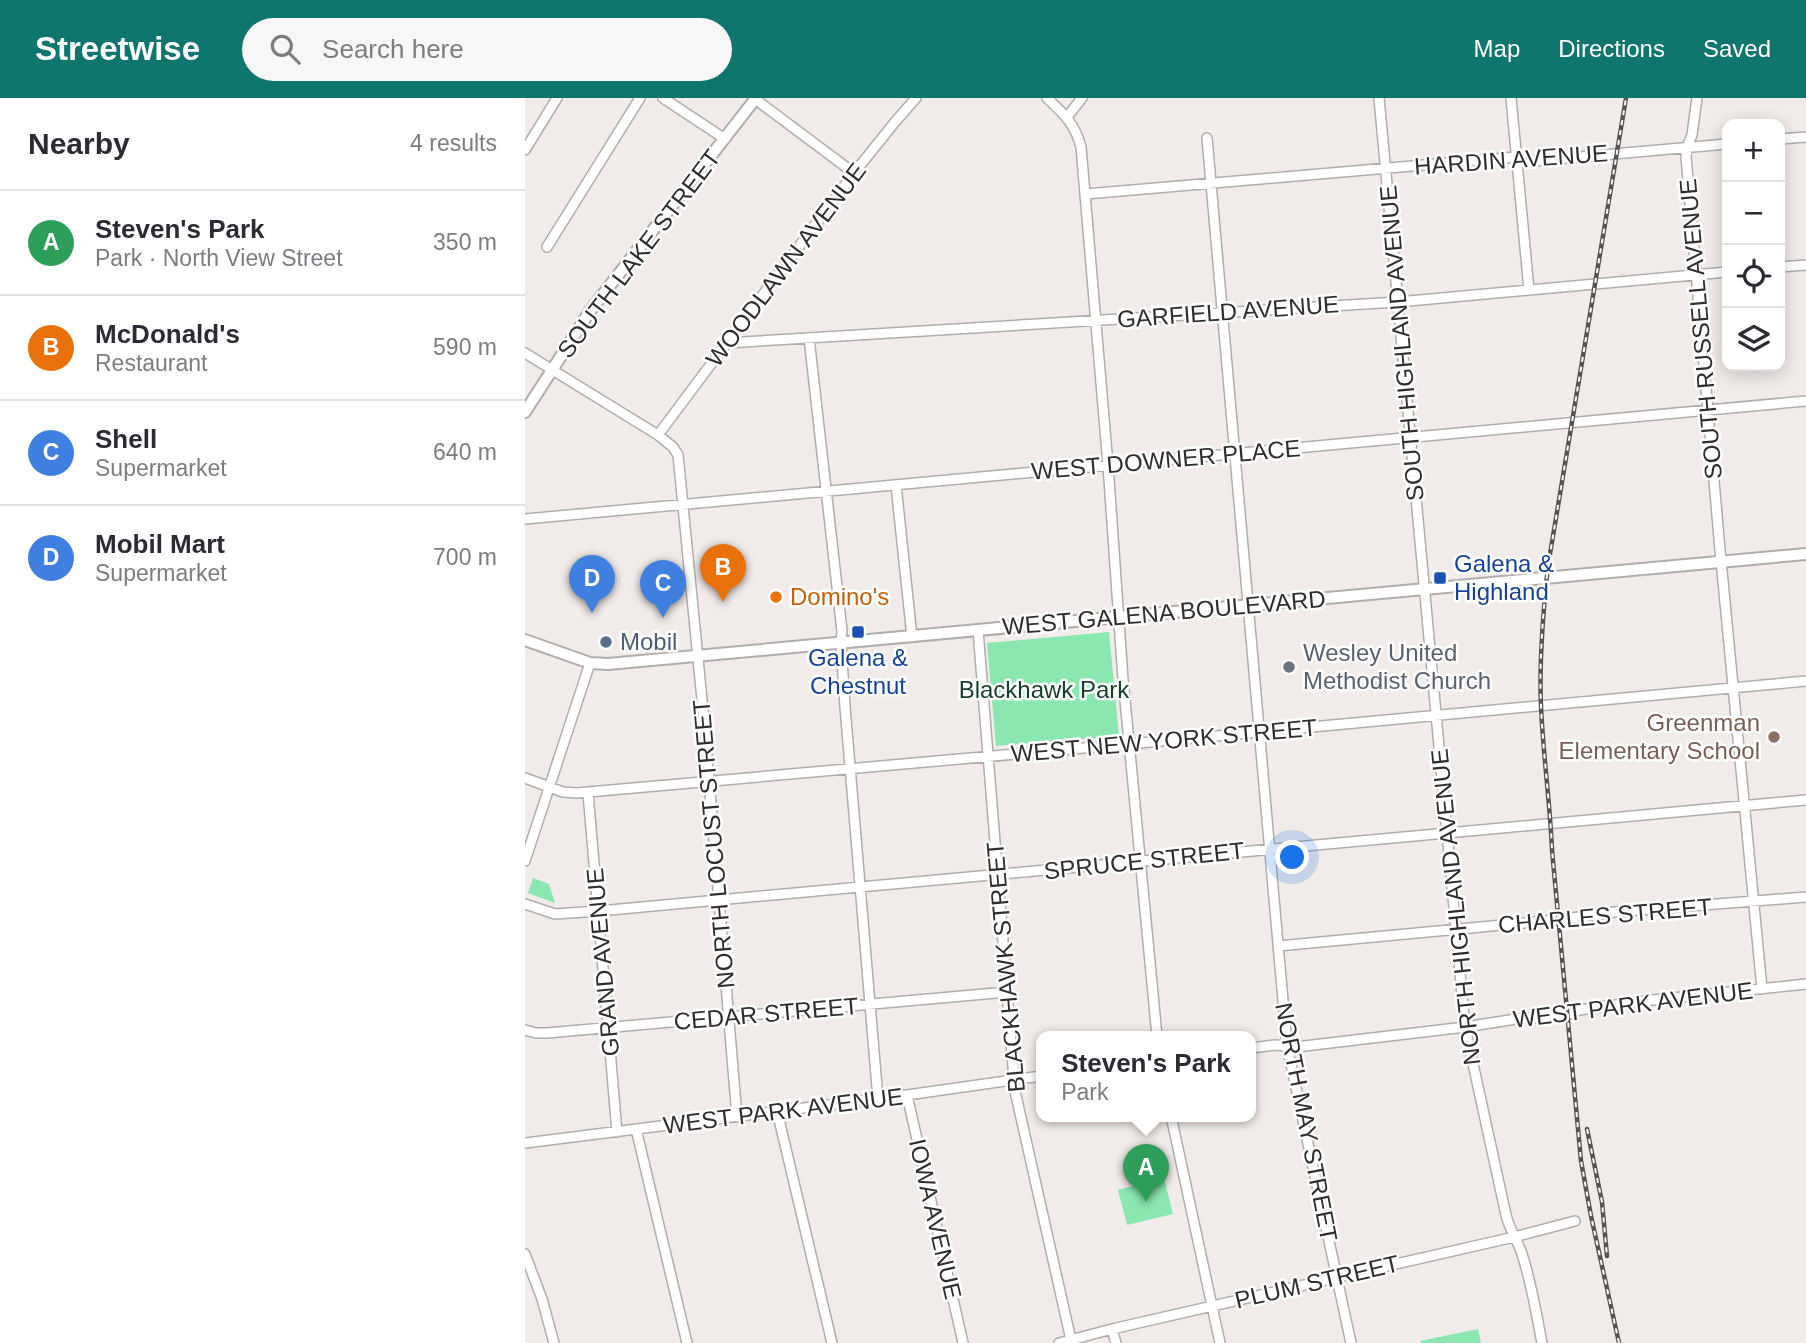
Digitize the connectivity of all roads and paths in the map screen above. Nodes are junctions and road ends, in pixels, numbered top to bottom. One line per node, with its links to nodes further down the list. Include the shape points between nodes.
1 (557, 98): 18 (street)
2 (641, 98): 24 (street)
3 (663, 98): 13 (street)
4 (756, 98): 13 (main road, SOUTH LAKE STREET); 21 (street)
5 (916, 98): 21 (street, WOODLAWN AVENUE)
6 (1047, 98): 11 (street)
7 (1082, 98): 11 (street)
8 (1379, 98): 20 (street, SOUTH HIGHLAND AVENUE)
9 (1511, 98): 19 (street)
10 (1697, 98): 17 (street, SOUTH RUSSELL AVENUE)
11 (1067, 117): 23 (street, via 1081,147)
12 (1806, 137): 15 (street)
13 (725, 138): 36 (main road, SOUTH LAKE STREET, via 590,311)
14 (1207, 138): 22 (street, NORTH MAY STREET)
15 (1785, 139)
16 (1722, 144): 17 (street, HARDIN AVENUE)
17 (1687, 147): 19 (street, HARDIN AVENUE, via 1534,161); 28 (street, SOUTH RUSSELL AVENUE)
18 (525, 150)
19 (1516, 157): 20 (street, HARDIN AVENUE); 29 (street)
20 (1386, 169): 22 (street, HARDIN AVENUE); 30 (street, SOUTH HIGHLAND AVENUE)
21 (854, 173): 34 (street, WOODLAWN AVENUE)
22 (1212, 183): 23 (street, HARDIN AVENUE); 31 (street, NORTH MAY STREET)
23 (1086, 194): 32 (street)
24 (547, 247)
25 (1806, 265): 26 (street)
26 (1785, 267)
27 (1722, 272): 28 (street, GARFIELD AVENUE)
28 (1695, 275): 29 (street, GARFIELD AVENUE); 38 (street, SOUTH RUSSELL AVENUE)
29 (1529, 290): 30 (street, GARFIELD AVENUE)
30 (1398, 302): 31 (street, GARFIELD AVENUE); 41 (street, SOUTH HIGHLAND AVENUE)
31 (1223, 312): 32 (street, GARFIELD AVENUE); 42 (street, NORTH MAY STREET)
32 (1095, 321): 33 (street, GARFIELD AVENUE); 43 (street)
33 (809, 338): 34 (street, GARFIELD AVENUE); 45 (street)
34 (727, 343): 40 (street, WOODLAWN AVENUE)
35 (525, 353): 36 (street)
36 (553, 370): 39 (main road, SOUTH LAKE STREET); 40 (street)
37 (1806, 401): 38 (street, WEST DOWNER PLACE)
38 (1707, 410): 41 (street, WEST DOWNER PLACE); 49 (street, SOUTH RUSSELL AVENUE)
39 (525, 412)
40 (658, 435): 46 (street, NORTH LOCUST STREET, via 678,455)
41 (1411, 438): 42 (street, WEST DOWNER PLACE); 50 (street, SOUTH HIGHLAND AVENUE)
42 (1235, 454): 43 (street, WEST DOWNER PLACE); 51 (street, NORTH MAY STREET)
43 (1108, 466): 44 (street, WEST DOWNER PLACE); 52 (street)
44 (896, 485): 45 (street, WEST DOWNER PLACE); 54 (street)
45 (827, 492): 46 (street, WEST DOWNER PLACE); 56 (street)
46 (683, 505): 47 (street, WEST DOWNER PLACE); 57 (street, NORTH LOCUST STREET)
47 (525, 519)
48 (1806, 554): 49 (main road, WEST GALENA BOULEVARD)
49 (1721, 562): 50 (main road, WEST GALENA BOULEVARD); 60 (street, SOUTH RUSSELL AVENUE)
50 (1425, 589): 51 (main road, WEST GALENA BOULEVARD); 61 (street, NORTH HIGHLAND AVENUE)
51 (1247, 606): 52 (main road, WEST GALENA BOULEVARD); 62 (street, NORTH MAY STREET)
52 (1118, 617): 53 (main road, WEST GALENA BOULEVARD); 63 (street)
53 (978, 630): 54 (main road, WEST GALENA BOULEVARD); 64 (street, BLACKHAWK STREET)
54 (912, 636): 56 (main road, WEST GALENA BOULEVARD)
55 (525, 640): 58 (main road, WEST GALENA BOULEVARD)
56 (841, 643): 57 (main road, WEST GALENA BOULEVARD); 65 (street)
57 (698, 656): 58 (main road, WEST GALENA BOULEVARD); 67 (street, NORTH LOCUST STREET)
58 (590, 663): 68 (street)
59 (1806, 681): 60 (street, WEST NEW YORK STREET)
60 (1734, 688): 61 (street, WEST NEW YORK STREET); 71 (street, SOUTH RUSSELL AVENUE)
61 (1436, 715): 62 (street, WEST NEW YORK STREET); 72 (street, NORTH HIGHLAND AVENUE)
62 (1259, 732): 63 (street, WEST NEW YORK STREET); 73 (street, NORTH MAY STREET)
63 (1129, 744): 64 (street, WEST NEW YORK STREET); 75 (street)
64 (987, 757): 65 (street, WEST NEW YORK STREET); 76 (street, BLACKHAWK STREET)
65 (851, 770): 67 (street, WEST NEW YORK STREET); 77 (street)
66 (525, 778): 68 (street, WEST NEW YORK STREET)
67 (709, 782): 69 (street, WEST NEW YORK STREET); 79 (street, NORTH LOCUST STREET)
68 (550, 787): 69 (street, WEST NEW YORK STREET); 74 (street)
69 (588, 793): 82 (street, GRAND AVENUE)
70 (1806, 800): 71 (street, SPRUCE STREET)
71 (1744, 806): 72 (street, SPRUCE STREET); 80 (street, SOUTH RUSSELL AVENUE)
72 (1446, 833): 73 (street, SPRUCE STREET); 83 (street, NORTH HIGHLAND AVENUE)
73 (1269, 849): 75 (street, SPRUCE STREET); 84 (street, NORTH MAY STREET)
74 (525, 860)
75 (1140, 862): 76 (street, SPRUCE STREET); 93 (street)
76 (998, 875): 77 (street, SPRUCE STREET); 87 (street, BLACKHAWK STREET)
77 (860, 888): 79 (street, SPRUCE STREET); 88 (street)
78 (1806, 897): 80 (street, CHARLES STREET)
79 (719, 900): 82 (street, SPRUCE STREET); 89 (street, NORTH LOCUST STREET)
80 (1753, 902): 83 (street, CHARLES STREET); 86 (street, SOUTH RUSSELL AVENUE)
81 (525, 904): 82 (street, SPRUCE STREET, via 555,914)
82 (599, 911): 91 (street, GRAND AVENUE)
83 (1456, 930): 84 (street, CHARLES STREET); 90 (street, NORTH HIGHLAND AVENUE)
84 (1278, 946): 94 (street, NORTH MAY STREET)
85 (1806, 984): 86 (street, WEST PARK AVENUE)
86 (1762, 989): 90 (street, WEST PARK AVENUE)
87 (1007, 992): 88 (street, CEDAR STREET); 97 (street, BLACKHAWK STREET)
88 (870, 1005): 89 (street, CEDAR STREET); 99 (street)
89 (729, 1017): 91 (street, CEDAR STREET); 101 (street, NORTH LOCUST STREET)
90 (1465, 1027): 94 (street, WEST PARK AVENUE); 107 (street, NORTH HIGHLAND AVENUE)
91 (609, 1028): 92 (street, CEDAR STREET, via 547,1033); 104 (street, GRAND AVENUE)
92 (525, 1030)
93 (1157, 1031)
94 (1287, 1046): 95 (street, WEST PARK AVENUE); 109 (street, NORTH MAY STREET)
95 (1256, 1047)
96 (1036, 1077): 97 (street, WEST PARK AVENUE)
97 (1014, 1080): 98 (street, WEST PARK AVENUE); 112 (street, BLACKHAWK STREET)
98 (907, 1096): 99 (street, WEST PARK AVENUE); 116 (street, IOWA AVENUE)
99 (878, 1099): 100 (street, WEST PARK AVENUE)
100 (778, 1111): 101 (street, WEST PARK AVENUE); 115 (street)
101 (737, 1117): 103 (street, WEST PARK AVENUE)
102 (1172, 1122): 110 (street)
103 (636, 1129): 104 (street, WEST PARK AVENUE); 114 (street)
104 (617, 1132): 105 (street, WEST PARK AVENUE)
105 (525, 1143)
106 (1575, 1221): 107 (street, PLUM STREET)
107 (1514, 1237): 109 (street, PLUM STREET); 121 (street, NORTH HIGHLAND AVENUE)
108 (525, 1254): 113 (street)
109 (1336, 1277): 110 (street, PLUM STREET); 120 (street, NORTH MAY STREET)
110 (1212, 1306): 111 (street, PLUM STREET); 119 (street)
111 (1112, 1329): 112 (street, PLUM STREET); 118 (street)
112 (1071, 1340): 117 (street, PLUM STREET)
113 (554, 1343)
114 (687, 1343)
115 (832, 1343)
116 (963, 1343)
117 (1059, 1343)
118 (1116, 1343)
119 (1220, 1343)
120 (1351, 1343)
121 (1542, 1343)

